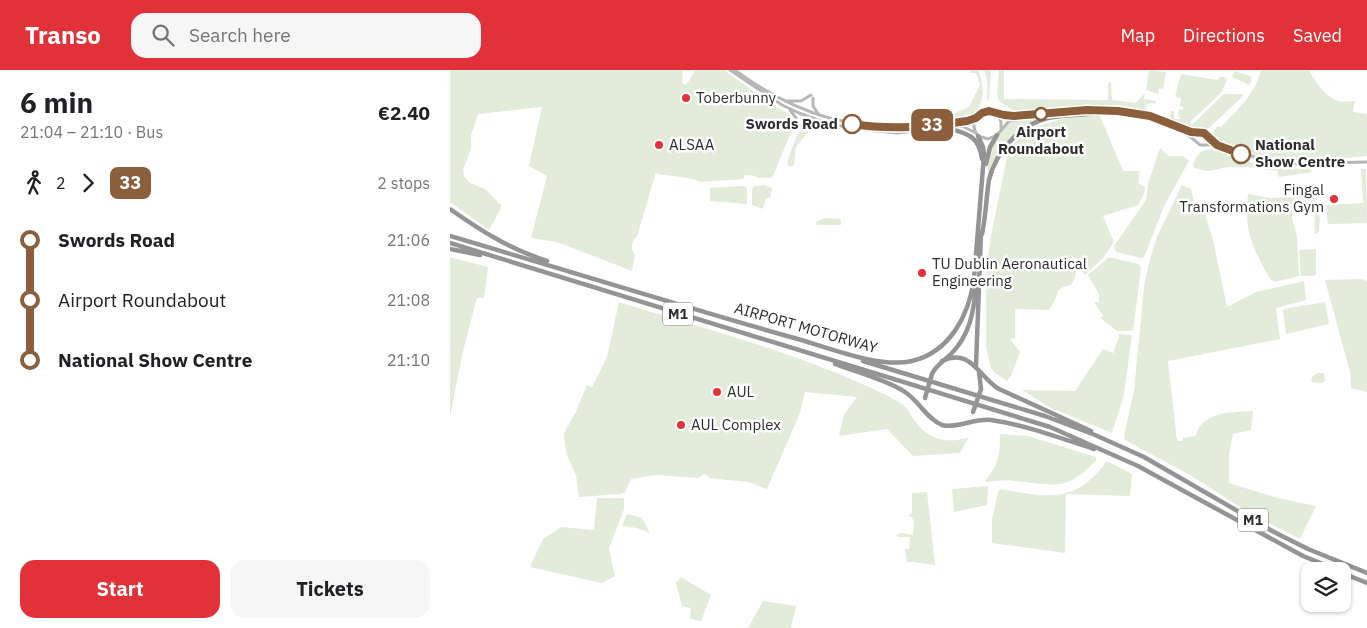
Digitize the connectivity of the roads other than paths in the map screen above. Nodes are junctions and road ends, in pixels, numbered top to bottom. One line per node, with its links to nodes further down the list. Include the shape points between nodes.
1 (730, 70): 4 (main road)
2 (735, 70): 3 (main road)
3 (782, 100): 8 (main road); 8 (main road, via 801,101 812,97)
4 (790, 109): 8 (main road); 8 (main road, via 796,118 797,128)
5 (997, 113): 9 (main road, via 986,112); 12 (main road, via 1002,122); 13 (main road, via 1014,116 1087,110 1128,112 1150,116)
6 (1103, 113): 7 (highway); 10 (main road); 17 (main road, via 1131,115 1157,122 1190,135)
7 (1069, 116): 10 (main road); 25 (highway, via 1048,118 1027,127 1001,153 990,177)
8 (819, 118): 9 (main road, via 891,128); 11 (main road, via 875,132)
9 (976, 118): 14 (main road, via 974,127)
10 (1021, 119): 12 (main road, via 1009,121)
11 (947, 128): 14 (main road, via 962,126); 21 (highway, M1, via 963,131 974,140 981,155)
12 (1000, 130): 15 (main road)
13 (1200, 134): 16 (main road); 17 (main road)
14 (977, 135): 15 (main road, via 988,139); 21 (highway, AIRPORT MOTORWAY / M1, via 984,151)
15 (997, 135): 25 (highway, via 985,167)
16 (1209, 138): 18 (main road); 19 (main road)
17 (1198, 142): 18 (main road)
18 (1206, 145): 19 (main road)
19 (1217, 145): 20 (main road, via 1266,161 1288,164)
20 (1367, 162)
21 (982, 175): 23 (highway, AIRPORT MOTORWAY / M1)
22 (450, 210): 28 (highway, M1, via 510,247)
23 (978, 232): 29 (highway, AIRPORT MOTORWAY / M1, via 972,292 964,316 945,343 926,356 902,363 882,363); 31 (highway, M1, via 974,310 960,345)
24 (450, 235): 28 (highway, AIRPORT MOTORWAY / M1)
25 (981, 238): 32 (highway)
26 (450, 246): 27 (highway); 27 (highway, AIRPORT MOTORWAY / M1)
27 (506, 261): 30 (highway, AIRPORT MOTORWAY / M1)
28 (617, 285): 29 (highway, AIRPORT MOTORWAY / M1)
29 (769, 332): 36 (highway, M1, via 1045,416)
30 (786, 347): 34 (highway, M1, via 898,388); 37 (highway, M1, via 1050,427)
31 (942, 361): 32 (highway, via 958,358); 34 (highway, bridge, via 932,374 924,398)
32 (976, 366): 33 (highway, M1)
33 (979, 371): 35 (highway, M1, bridge, via 981,389 973,412); 36 (highway, M1, via 999,389)
34 (929, 414): 35 (highway, M1, via 948,426)
35 (964, 422): 37 (highway, via 990,420 1025,428)
36 (1144, 457): 39 (highway, M1, via 1274,532)
37 (1125, 460): 38 (highway, M1)
38 (1317, 562)
39 (1367, 573)
40 (1351, 576): 41 (highway, M1)
41 (1367, 583)

